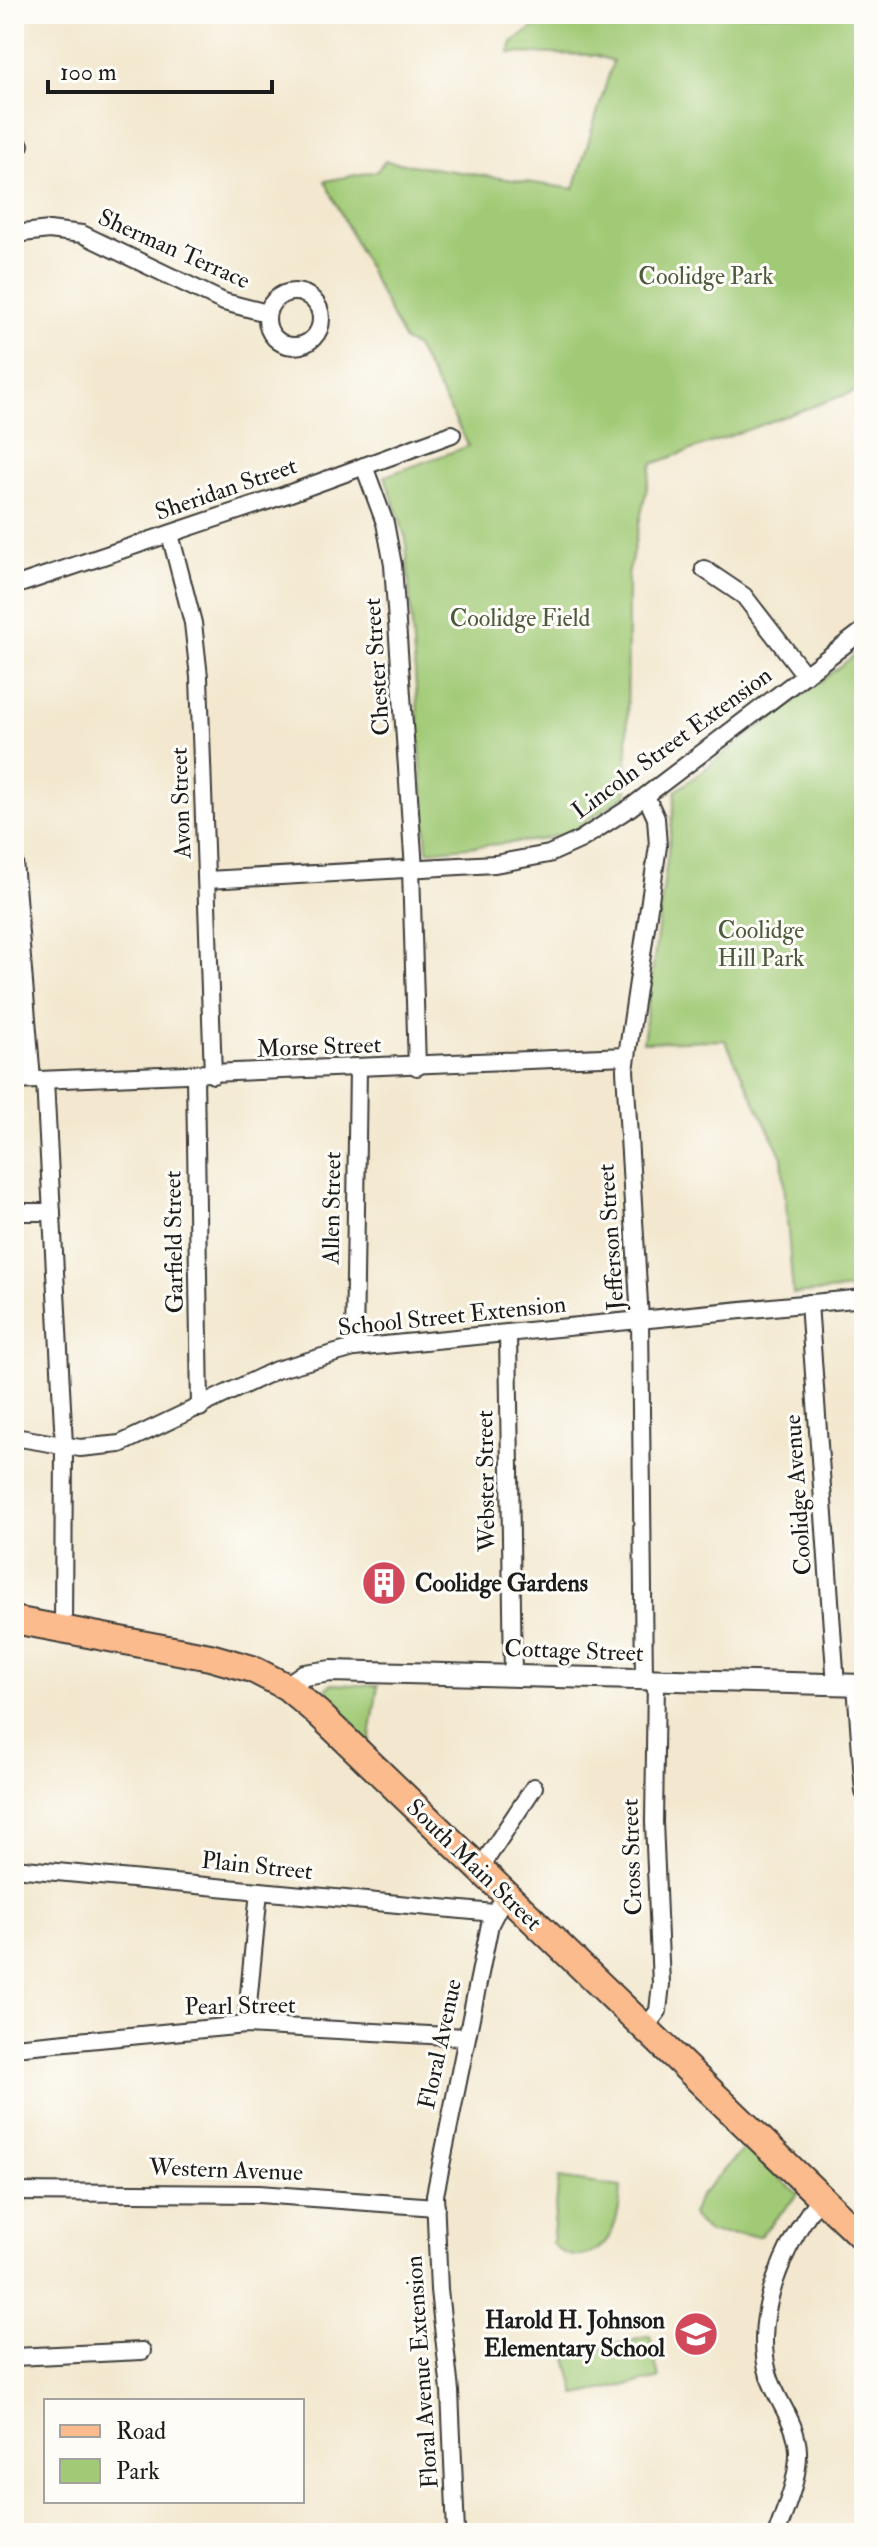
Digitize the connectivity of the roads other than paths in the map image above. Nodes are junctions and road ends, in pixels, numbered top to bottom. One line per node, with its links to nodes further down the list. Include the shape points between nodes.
1 (14, 234): 2 (street, Sherman Terrace, via 82,234 224,302)
2 (267, 313)
3 (452, 434): 4 (street, Sheridan Street)
4 (364, 466): 5 (street, Sheridan Street); 12 (street, Chester Street, via 385,523 393,565)
5 (170, 534): 7 (street, Sheridan Street); 13 (street, Avon Street, via 197,649)
6 (704, 569): 9 (street, via 744,596)
7 (14, 586)
8 (864, 630): 9 (street, Lincoln Street Extension)
9 (805, 675): 10 (street, Lincoln Street Extension)
10 (646, 796): 12 (street, Lincoln Street Extension, via 588,836 549,854 495,864); 15 (street, Jefferson Street, via 656,818 658,846)
11 (14, 861): 14 (street)
12 (413, 869): 13 (street, Lincoln Street Extension); 16 (street, Chester Street)
13 (207, 880): 19 (street, Avon Street)
14 (16, 896): 20 (street)
15 (626, 1056): 16 (street, Morse Street); 26 (street, Jefferson Street)
16 (417, 1067): 17 (street, Morse Street)
17 (358, 1069): 19 (street, Morse Street); 28 (street, Allen Street)
18 (195, 1075): 19 (street, Morse Street); 20 (street, Morse Street); 29 (street, Garfield Street)
19 (213, 1075)
20 (38, 1080): 21 (street, Morse Street); 23 (street)
21 (14, 1081)
22 (14, 1212): 23 (street)
23 (52, 1212): 31 (street)
24 (864, 1298): 25 (street, School Street Extension)
25 (809, 1303): 26 (street, School Street Extension); 36 (street, Coolidge Avenue)
26 (640, 1320): 27 (street, School Street Extension); 35 (street, Jefferson Street)
27 (508, 1333): 28 (street, School Street Extension); 34 (street, Webster Street)
28 (354, 1348): 29 (street, School Street Extension, via 276,1370)
29 (200, 1408): 31 (street, School Street Extension, via 120,1444)
30 (14, 1437): 31 (street, School Street Extension)
31 (64, 1445): 33 (street)
32 (14, 1620): 33 (main road, South Main Street)
33 (63, 1629): 37 (main road, South Main Street, via 210,1657 252,1669)
34 (513, 1676): 35 (street, Cottage Street); 37 (street, Cottage Street, via 325,1671 304,1675)
35 (650, 1679): 36 (street, Cottage Street); 45 (street, Cross Street, via 661,1984 658,2011)
36 (852, 1685): 39 (street, Coolidge Avenue)
37 (287, 1687): 41 (main road, South Main Street)
38 (534, 1787): 41 (street)
39 (864, 1792)
40 (14, 1868): 42 (street, Plain Street)
41 (479, 1870): 43 (main road, South Main Street)
42 (259, 1891): 43 (street, Plain Street); 44 (street)
43 (499, 1904): 45 (main road, South Main Street); 46 (street, Floral Avenue)
44 (246, 2025): 46 (street, Pearl Street); 47 (street, Pearl Street)
45 (645, 2028): 49 (main road, South Main Street)
46 (466, 2037): 50 (street, Floral Avenue, via 438,2171)
47 (14, 2047)
48 (14, 2192): 50 (street, Western Avenue, via 244,2193)
49 (820, 2197): 51 (main road, South Main Street); 55 (street, via 779,2273 766,2317 766,2361 793,2426 798,2454 794,2486)
50 (436, 2207): 54 (street, Floral Avenue Extension)
51 (864, 2239)
52 (142, 2351): 53 (street)
53 (14, 2357)
54 (456, 2533)
55 (777, 2533)

